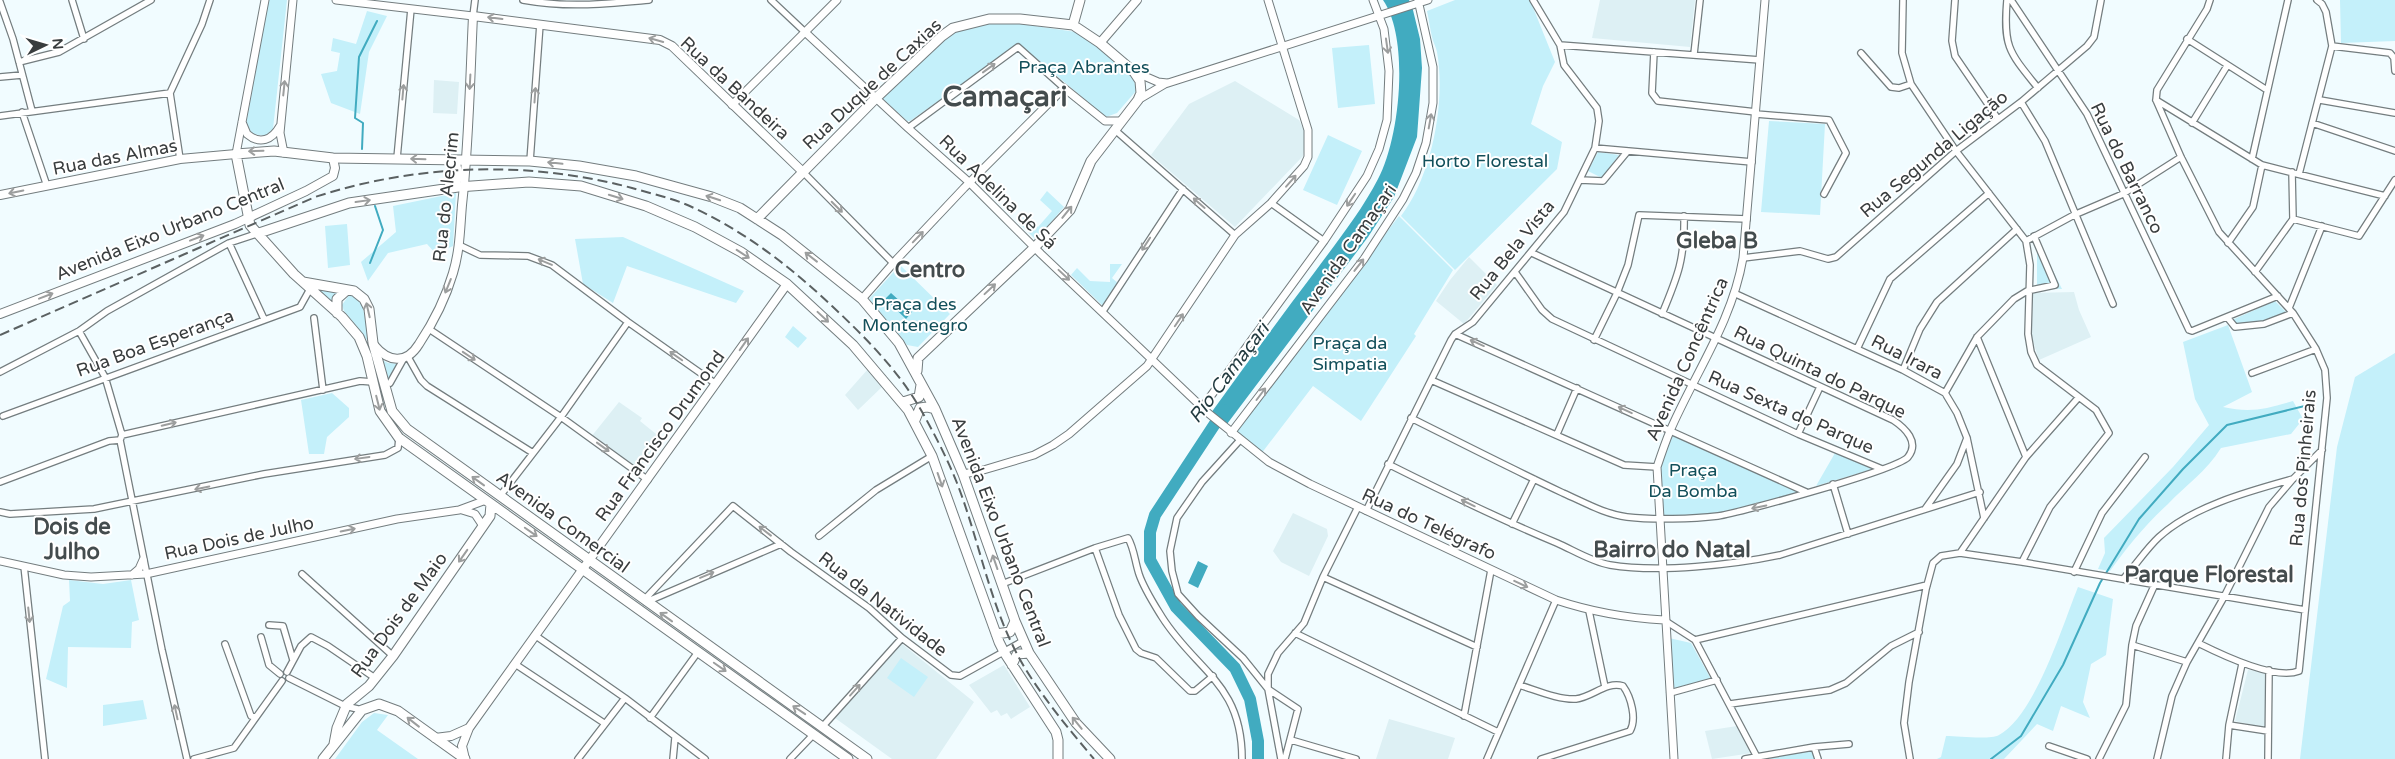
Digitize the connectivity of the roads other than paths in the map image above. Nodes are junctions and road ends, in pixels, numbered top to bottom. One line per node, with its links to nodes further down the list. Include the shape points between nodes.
1 (72, 0): 37 (street)
2 (151, 0): 37 (street)
3 (210, 0): 59 (street)
4 (265, 0): 71 (street)
5 (293, 0): 76 (street, one-way to 5)
6 (336, 0): 31 (street, Rua da Bandeira)
7 (475, 0): 33 (street)
8 (523, 0): 30 (street)
9 (649, 0): 30 (street)
10 (771, 0): 36 (street, Rua Adelina de Sá)
11 (837, 0): 36 (street)
12 (1080, 0): 35 (main road)
13 (1137, 0): 39 (main road)
14 (1268, 0): 41 (street)
15 (1373, 0): 32 (street, Avenida Camaçari)
16 (1428, 0): 29 (street)
17 (1533, 0): 40 (street, Rua Bela Vista)
18 (1700, 0): 45 (street)
19 (1765, 0): 46 (street, Avenida Concêntrica)
20 (1903, 0): 55 (street, via 1902,53)
21 (1955, 0): 72 (street, via 1952,41 1955,56)
22 (2007, 0): 57 (street, via 2007,43)
23 (2011, 0): 51 (street, Rua do Barranco)
24 (2101, 0): 51 (street, Rua Segunda Ligação, via 2094,37)
25 (2210, 0): 38 (street)
26 (2288, 0): 58 (street)
27 (2317, 0): 42 (street, via 2326,12)
28 (0, 2): 47 (street)
29 (1417, 2): 32 (street); 184 (street, Avenida Camaçari, one-way to 29, via 1364,259 1404,199 1416,173 1426,143 1433,103 1432,67)
30 (576, 3)
31 (410, 8): 33 (street, Rua da Bandeira); 87 (street, one-way to 31)
32 (1383, 14): 41 (street); 121 (street, Avenida Camaçari, one-way to 121, via 1389,71 1386,120 1379,149 1367,176)
33 (473, 16): 34 (main road, Rua da Bandeira, one-way to 33); 91 (main road, Rua do Alecrim, one-way to 91)
34 (540, 24): 65 (main road, Rua da Bandeira, one-way to 34, via 672,46 660,40); 92 (street, one-way to 34)
35 (1073, 25): 39 (main road, Rua Duque de Caxias); 60 (main road, Rua Duque de Caxias, via 989,19 953,28)
36 (806, 33): 60 (street, Rua Adelina de Sá); 65 (street)
37 (84, 39): 47 (street, via 59,52)
38 (2187, 39): 48 (street); 62 (street, via 2157,90)
39 (1100, 43): 50 (main road, Rua Duque de Caxias)
40 (1560, 45): 43 (street); 79 (street, Rua Bela Vista, via 1564,65 1597,108 1599,121)
41 (1283, 46): 54 (street); 109 (street, one-way to 41, via 1304,166 1308,157 1308,130)
42 (2332, 46): 49 (street, via 2390,53 2394,58); 63 (street)
43 (1654, 52): 45 (street); 68 (street, via 1652,93 1658,101)
44 (1860, 53): 55 (street, via 1891,87)
45 (1694, 54): 46 (street)
46 (1760, 60): 68 (street, Avenida Concêntrica)
47 (20, 62): 52 (street)
48 (2227, 66): 58 (street); 74 (street)
49 (2395, 71)
50 (1134, 72): 54 (street, via 1158,82); 61 (main road, via 1140,81)
51 (2057, 72): 57 (street, Rua Segunda Ligação); 106 (street, Rua do Barranco, via 2086,114)
52 (22, 75): 53 (street); 66 (street)
53 (0, 77)
54 (1172, 82): 61 (street)
55 (1911, 84): 80 (street)
56 (1064, 88): 73 (street, via 1105,121); 77 (street, one-way to 56, via 1018,47); 99 (street)
57 (2038, 88): 64 (street, Rua Segunda Ligação)
58 (2267, 90): 89 (street)
59 (170, 93): 66 (street); 88 (street)
60 (876, 98): 77 (street, Rua Adelina de Sá); 95 (main road, Rua Duque de Caxias)
61 (1138, 100): 73 (main road)
62 (2156, 100): 74 (street); 85 (street, Rua dos Pinheirais)
63 (2320, 100): 69 (street); 75 (street)
64 (2021, 102): 72 (street, Rua Segunda Ligação); 110 (street, via 2045,141)
65 (732, 105): 95 (main road, Rua da Bandeira)
66 (32, 111): 67 (street)
67 (22, 112): 70 (street); 100 (street)
68 (1756, 113): 93 (street, Avenida Concêntrica); 105 (street, via 1829,120 1846,153)
69 (2395, 113)
70 (0, 116)
71 (242, 119): 76 (street, via 247,134 260,140 271,138); 84 (street)
72 (1998, 119): 80 (street, Rua Segunda Ligação)
73 (1122, 121): 78 (main road)
74 (2192, 123): 89 (street)
75 (2312, 123): 81 (street); 96 (street)
76 (281, 124): 83 (street)
77 (908, 128): 99 (street, Rua Adelina de Sá)
78 (1115, 130): 102 (street); 126 (main road, one-way to 78, via 1070,210 1090,161)
79 (1594, 148): 82 (street); 97 (street, Rua Bela Vista)
80 (1956, 151): 104 (street); 128 (street, Rua Segunda Ligação, via 1836,257 1800,251)
81 (2395, 151)
82 (1627, 152): 93 (street); 97 (street, via 1603,182)
83 (284, 153): 84 (main road, Avenida Eixo Urbano Central, one-way to 84); 86 (main road, Avenida Eixo Urbano Central)
84 (236, 154): 88 (main road, Rua das Almas); 112 (main road)
85 (2181, 157): 106 (street); 124 (street, Rua dos Pinheirais)
86 (333, 158): 87 (main road, Avenida Eixo Urbano Central); 112 (main road, Avenida Eixo Urbano Central, via 335,168 330,179)
87 (396, 158): 90 (main road, Avenida Eixo Urbano Central, one-way to 87)
88 (180, 159): 100 (main road, Rua das Almas)
89 (2252, 159): 94 (street)
90 (446, 160): 91 (main road, Avenida Eixo Urbano Central); 103 (main road, via 458,170 457,180)
91 (466, 160): 92 (main road, Avenida Eixo Urbano Central); 101 (main road, Rua do Alecrim)
92 (530, 161): 113 (main road, Avenida Eixo Urbano Central, one-way to 92, via 712,197 636,176)
93 (1752, 162): 114 (street, Avenida Concêntrica)
94 (2262, 165): 96 (street); 124 (street, via 2253,207)
95 (802, 172): 113 (main road, Rua Duque de Caxias); 129 (street, Rua da Bandeira, one-way to 129)
96 (2295, 173): 108 (street); 115 (street)
97 (1580, 180): 127 (street, Rua Bela Vista, via 1564,212)
98 (2395, 180): 108 (street)
99 (970, 183): 126 (street, Rua Adelina de Sá); 129 (street, one-way to 99)
100 (47, 186): 107 (main road, Rua das Almas, one-way to 107)
101 (464, 187): 103 (main road, Avenida Eixo Urbano Central); 125 (main road, Rua do Alecrim); 133 (main road, Avenida Eixo Urbano Central, one-way to 133, via 530,182 581,186 621,198 695,227 741,252)
102 (1183, 189): 119 (street, one-way to 102); 143 (street, one-way to 143)
103 (447, 190): 118 (main road, Avenida Eixo Urbano Central, one-way to 103, via 349,203)
104 (1989, 192): 117 (street); 158 (street, via 1890,279)
105 (1824, 194)
106 (2123, 194): 110 (street); 147 (street, Rua do Barranco, via 2189,330)
107 (0, 195)
108 (2385, 196): 116 (street, via 2358,236)
109 (1271, 203): 119 (street); 121 (street)
110 (2074, 215): 120 (street); 141 (street)
111 (1684, 216): 114 (street); 137 (street, via 1639,215 1628,265); 146 (street, via 1682,260)
112 (248, 218): 118 (main road, Avenida Comercial); 144 (main road, Avenida Eixo Urbano Central, one-way to 112)
113 (757, 219): 140 (main road, Avenida Eixo Urbano Central, one-way to 113)
114 (1747, 219): 128 (street, Avenida Concêntrica)
115 (2293, 219): 116 (street); 131 (street)
116 (2322, 226): 142 (street)
117 (2017, 229): 122 (street); 162 (street, via 1937,302 1920,329)
118 (259, 232): 123 (street); 132 (main road, Avenida Comercial, via 266,244)
119 (1235, 235): 161 (street, one-way to 119)
120 (2034, 236): 122 (street); 136 (street, via 2055,285)
121 (1324, 241): 178 (street, Avenida Camaçari)
122 (2026, 241): 136 (street, via 2030,265)
123 (229, 243): 149 (street); 152 (street, via 107,311)
124 (2228, 244): 131 (street, Rua dos Pinheirais)
125 (459, 245): 150 (street, one-way to 125, via 545,261 528,256 480,255); 151 (main road, Rua do Alecrim, one-way to 151, via 453,275)
126 (1034, 248): 143 (street, Rua Adelina de Sá, one-way to 143); 166 (main road, one-way to 126, via 916,364 918,358)
127 (1532, 253): 130 (street, Rua Bela Vista); 137 (street, Rua Quinta do Parque)
128 (1743, 258): 138 (street, Avenida Concêntrica)
129 (893, 262): 140 (street)
130 (1515, 272): 153 (street, Rua Bela Vista, via 1473,322); 156 (street, Rua Sexta do Parque, via 1552,320)
131 (2255, 272): 139 (street, Rua dos Pinheirais)
132 (303, 282): 134 (main road, Avenida Comercial); 135 (main road, Avenida Comercial)
133 (787, 284): 170 (main road, Rua Francisco Drumond, one-way to 133); 177 (main road, Avenida Eixo Urbano Central, one-way to 177, via 853,345)
134 (310, 289): 145 (main road, Avenida Comercial); 149 (street, Rua Boa Esperança, via 300,307)
135 (346, 291): 145 (main road, via 337,299); 157 (main road, Avenida Comercial, one-way to 135, via 369,309 364,298 357,292)
136 (2027, 291): 154 (street, via 2014,299); 176 (street, via 2028,334 2037,365)
137 (1617, 293): 146 (street, Rua Quinta do Parque); 156 (street)
138 (1736, 294): 155 (street, Avenida Concêntrica); 158 (street, Rua Irara)
139 (2278, 296): 142 (street, Rua dos Pinheirais); 147 (street)
140 (862, 299): 166 (main road, Avenida Eixo Urbano Central, via 899,343)
141 (2113, 304)
142 (2291, 310): 147 (street, via 2250,327 2235,327); 159 (street, Rua dos Pinheirais)
143 (1103, 311): 161 (street, Rua Adelina de Sá)
144 (0, 314)
145 (337, 314): 168 (main road, Avenida Comercial, via 359,337 368,356)
146 (1662, 314): 155 (street, Rua Quinta do Parque)
147 (2227, 317)
148 (314, 318): 174 (street)
149 (264, 319): 165 (street, Rua Boa Esperança)
150 (628, 322): 170 (street, one-way to 150); 181 (street)
151 (428, 329): 160 (main road, Rua do Alecrim, via 415,351); 181 (street, one-way to 181)
152 (79, 331): 163 (street); 165 (street)
153 (1456, 334): 167 (street, Rua Bela Vista); 173 (street, one-way to 153)
154 (1977, 337): 175 (street); 195 (street)
155 (1716, 339): 171 (street, Avenida Concêntrica); 172 (street, Rua Quinta do Parque)
156 (1594, 340): 171 (street, Rua Sexta do Parque)
157 (373, 343): 160 (main road, via 390,359); 208 (main road, Avenida Comercial, one-way to 157, via 407,429 392,411)
158 (1857, 349): 162 (street, Rua Irara)
159 (2316, 349): 164 (street); 192 (street, Rua dos Pinheirais, via 2325,370 2327,398)
160 (406, 358): 169 (street); 193 (street, via 427,386)
161 (1152, 361): 178 (street, Rua Adelina de Sá); 200 (street, via 1053,445 1034,454)
162 (1903, 370): 175 (street, Rua Irara)
163 (0, 372)
164 (2252, 373)
165 (104, 377): 180 (street, Rua Boa Esperança); 188 (street)
166 (920, 380): 177 (main road, via 919,397); 179 (main road, Avenida Eixo Urbano Central)
167 (1431, 380): 182 (street, Rua Bela Vista); 186 (street)
168 (373, 382): 174 (street, via 360,381); 189 (main road, Avenida Comercial, one-way to 189, via 380,411)
169 (390, 383)
170 (716, 384): 202 (main road, Rua Francisco Drumond)
171 (1693, 385): 185 (street, Avenida Concêntrica); 187 (street, Rua Sexta do Parque)
172 (1820, 387): 187 (street); 199 (street, Rua Quinta do Parque, via 1893,420 1910,435 1912,441 1908,457)
173 (1577, 388): 185 (street, one-way to 173); 186 (street)
174 (323, 390): 188 (street, one-way to 174, via 272,399)
175 (1945, 393): 190 (street, Rua Irara)
176 (2079, 397): 195 (street); 228 (street, via 2096,410 2109,433 2050,507)
177 (903, 402): 183 (main road)
178 (1202, 408): 184 (street, Rua do Telégrafo)
179 (935, 409): 183 (main road, via 920,408); 200 (main road, Avenida Eixo Urbano Central)
180 (3, 416)
181 (561, 417): 193 (street); 202 (street, one-way to 202)
182 (1411, 418): 197 (street, Rua Bela Vista); 203 (street)
183 (915, 420): 194 (main road)
184 (1229, 431): 191 (street, Rua do Telégrafo)
185 (1670, 431): 198 (street, Avenida Concêntrica); 206 (street)
186 (1557, 434): 198 (street, via 1624,465)
187 (1798, 434): 199 (street, Rua Sexta do Parque)
188 (121, 437): 204 (street); 209 (street)
189 (399, 438): 209 (street, one-way to 209, via 398,448 385,454); 210 (main road, Avenida Comercial)
190 (1968, 438): 207 (street, Rua Irara); 212 (street, via 1957,464)
191 (1240, 440): 211 (street, Rua do Telégrafo, via 1274,465); 281 (street, via 1202,482 1177,518 1170,551 1172,572 1182,599 1243,658)
192 (2322, 450): 201 (street); 247 (street, Rua dos Pinheirais)
193 (533, 453): 208 (street)
194 (932, 456): 221 (street, via 876,490); 254 (main road, one-way to 254)
195 (2026, 457): 217 (street)
196 (2145, 457): 233 (street, via 2102,513)
197 (1388, 464): 214 (street, Rua Bela Vista); 218 (street, one-way to 197)
198 (1657, 467): 216 (street, Avenida Concêntrica)
199 (1882, 469): 205 (street)
200 (963, 474): 240 (main road, Avenida Eixo Urbano Central, one-way to 200)
201 (2293, 479): 239 (street, via 2247,492 2184,520 2160,536); 244 (street, via 2269,507)
202 (648, 480): 227 (main road, Rua Francisco Drumond)
203 (1534, 480): 216 (street, via 1616,515); 218 (street)
204 (0, 482)
205 (1833, 484): 206 (street); 220 (street)
206 (1806, 492): 216 (street, one-way to 216, via 1780,502 1717,516)
207 (1980, 492): 212 (street); 217 (street, Rua Irara)
208 (500, 496): 227 (main road, Avenida Comercial)
209 (133, 501): 215 (street, via 74,511); 225 (street)
210 (488, 502): 213 (street, Rua Dois de Julho); 219 (main road, Rua Dois de Maio, via 490,516); 231 (main road, Avenida Comercial, one-way to 231)
211 (1358, 507): 214 (street, Rua do Telégrafo); 238 (street)
212 (1925, 509): 220 (street)
213 (459, 510): 219 (street, via 475,514); 234 (street, Rua Dois de Julho, one-way to 213, via 397,520)
214 (1366, 511): 232 (street, Rua do Telégrafo)
215 (0, 512)
216 (1659, 518): 230 (street, Avenida Concêntrica)
217 (1984, 518): 224 (street)
218 (1512, 524): 230 (street, via 1607,564)
219 (483, 526): 267 (main road, Rua Dois de Maio, one-way to 267)
220 (1848, 534): 230 (street, via 1751,561)
221 (819, 536)
222 (781, 544): 237 (street, Rua da Natividade, one-way to 237, via 733,506); 243 (street, one-way to 222); 257 (street, Rua da Natividade, via 869,608)
223 (1095, 548): 240 (street); 275 (street, via 1126,537 1129,539 1139,575 1163,619); 275 (street, via 1118,615 1136,648 1156,658 1190,691 1195,691)
224 (1960, 553): 228 (street); 242 (street, via 1951,553 1933,563)
225 (143, 560): 234 (street); 236 (street, via 139,570)
226 (0, 561): 229 (street, Rua Dois de Julho)
227 (589, 561): 231 (main road, Rua Francisco Drumond); 246 (main road, Avenida Comercial)
228 (2022, 562): 233 (street)
229 (24, 566): 236 (street, Rua Dois de Julho, via 64,575); 306 (street, one-way to 306)
230 (1662, 568): 249 (street, Avenida Concêntrica)
231 (583, 569): 246 (main road, Avenida Comercial); 255 (main road, Rua Francisco Drumond)
232 (1492, 570): 245 (street, Rua do Telégrafo, one-way to 245); 263 (street)
233 (2074, 572): 239 (street)
234 (146, 574): 236 (street, Rua Dois de Julho); 307 (street, one-way to 234)
235 (302, 574): 267 (street)
236 (132, 575)
237 (668, 576): 243 (street, via 668,584); 246 (street)
238 (1323, 577): 253 (street, via 1304,623); 263 (street)
239 (2122, 578): 241 (street)
240 (1002, 584): 250 (main road, Avenida Eixo Urbano Central)
241 (2155, 584): 244 (street); 262 (street, via 2139,618)
242 (1927, 585): 252 (street); 258 (street)
243 (675, 588): 246 (street)
244 (2224, 596): 247 (street); 260 (street)
245 (1556, 600): 248 (street, Rua do Telégrafo); 279 (street)
246 (647, 605): 264 (main road, Avenida Comercial); 292 (main road, Avenida Comercial, one-way to 246)
247 (2305, 610): 273 (street, Rua dos Pinheirais, via 2299,670)
248 (1589, 611): 249 (street, Rua do Telégrafo, via 1625,618); 280 (street)
249 (1664, 620): 258 (street); 282 (street, Avenida Concêntrica)
250 (1015, 621): 254 (main road, via 1010,632); 259 (main road, Avenida Eixo Urbano Central)
251 (269, 625): 268 (street, via 282,625)
252 (1919, 632): 284 (street, via 1891,646 1846,683 1830,690); 326 (street, via 1904,723)
253 (1295, 633): 281 (street, via 1273,662 1268,674); 287 (street)
254 (996, 634): 265 (main road)
255 (536, 636): 270 (main road, Rua Francisco Drumond); 283 (street)
256 (261, 637): 276 (street, via 269,664)
257 (902, 638): 265 (street, Rua da Natividade, via 956,676); 292 (street, one-way to 257)
258 (1695, 640): 278 (street)
259 (1023, 641): 265 (street, Rua da Natividade); 266 (main road, Avenida Eixo Urbano Central)
260 (2198, 643): 269 (street); 271 (street)
261 (225, 644): 288 (street, via 251,716)
262 (2132, 645): 269 (street); 328 (street, via 2126,705)
263 (1477, 647): 287 (street)
264 (698, 652): 289 (street); 296 (main road, Avenida Comercial, one-way to 296)
265 (1004, 652): 272 (main road)
266 (1029, 653): 272 (main road, via 1017,654); 317 (main road, Avenida Eixo Urbano Central, one-way to 266, via 1076,722)
267 (392, 656): 277 (main road, Rua Dois de Maio)
268 (293, 660): 274 (street); 277 (street, via 311,637)
269 (2187, 662): 329 (street, via 2172,696)
270 (515, 664): 290 (street); 293 (main road, Rua Francisco Drumond)
271 (2242, 664): 273 (street); 291 (street)
272 (1012, 665): 304 (main road, via 1056,732)
273 (2269, 670): 294 (street)
274 (288, 675): 276 (street); 285 (street)
275 (1214, 676): 318 (street, via 1233,708)
276 (281, 678): 288 (street)
277 (375, 678): 285 (main road, Rua Dois de Maio, via 362,694)
278 (1717, 680): 282 (street); 284 (street)
279 (1519, 685): 280 (street, via 1570,699 1594,694); 295 (street)
280 (1605, 687): 322 (street, via 1621,685 1627,691 1632,714 1630,731)
281 (1268, 689): 299 (street, via 1298,709); 319 (street)
282 (1670, 693): 323 (street, Avenida Concêntrica)
283 (624, 698): 289 (street); 290 (street)
284 (1730, 704): 305 (street)
285 (345, 706): 286 (street); 300 (main road)
286 (362, 710): 297 (main road, one-way to 286, via 390,706 374,704); 300 (main road)
287 (1464, 716): 295 (street)
288 (256, 717): 308 (street, via 234,748)
289 (650, 718): 298 (street)
290 (604, 724): 311 (street)
291 (2229, 725): 294 (street); 330 (street)
292 (822, 726): 316 (main road, Avenida Comercial)
293 (469, 728): 297 (main road, via 451,736); 310 (main road, Rua Francisco Drumond, via 462,746)
294 (2268, 731): 331 (street)
295 (1498, 732): 321 (street)
296 (814, 734): 314 (street); 315 (main road, Avenida Comercial)
297 (435, 738): 310 (main road)
298 (675, 738): 312 (street); 313 (street)
299 (1291, 740): 319 (street); 320 (street)
300 (334, 744): 309 (main road)
301 (1849, 744): 303 (street)
302 (2049, 746): 327 (street)
303 (1814, 747): 305 (street); 325 (street)
304 (1056, 756)
305 (1758, 757): 324 (street)
306 (46, 759)
307 (187, 759)
308 (194, 759)
309 (323, 759)
310 (465, 759)
311 (578, 759)
312 (673, 759)
313 (705, 759)
314 (790, 759)
315 (848, 759)
316 (867, 759)
317 (1110, 759)
318 (1242, 759)
319 (1283, 759)
320 (1356, 759)
321 (1487, 759)
322 (1540, 759)
323 (1674, 759)
324 (1745, 759)
325 (1818, 759)
326 (1910, 759)
327 (2087, 759)
328 (2099, 759)
329 (2158, 759)
330 (2226, 759)
331 (2268, 759)

